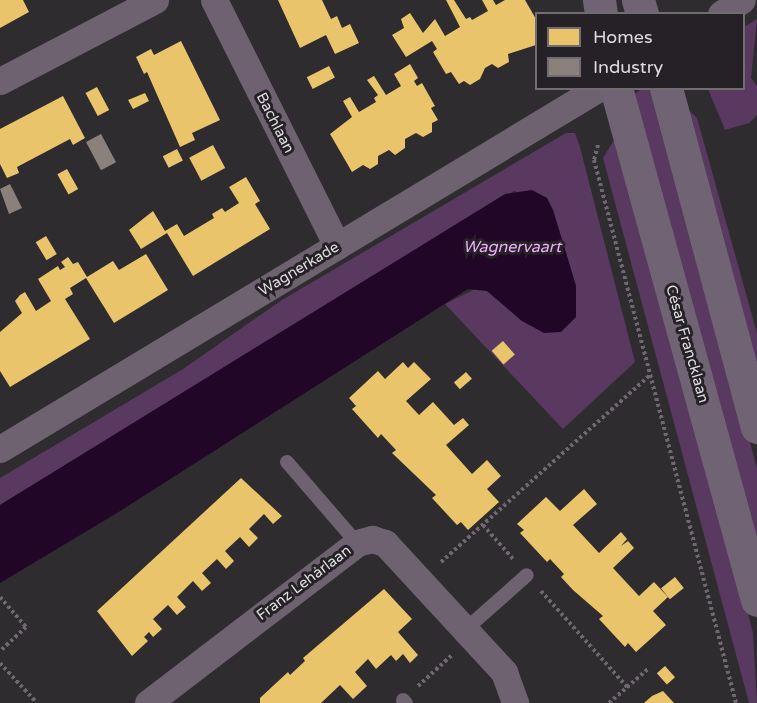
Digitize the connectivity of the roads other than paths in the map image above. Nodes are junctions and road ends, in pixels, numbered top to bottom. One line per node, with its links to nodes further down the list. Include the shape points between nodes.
1 (154, 0): 5 (street)
2 (214, 0): 9 (street, Bachlaan)
3 (742, 0): 4 (street)
4 (724, 12)
5 (0, 81)
6 (595, 90): 9 (street, Wagnerkade)
7 (617, 90): 15 (main road, César Francklaan)
8 (667, 90): 10 (main road)
9 (337, 246): 11 (street, Wagnerkade)
10 (757, 427)
11 (0, 449)
12 (287, 462): 13 (lane)
13 (357, 543): 16 (street, Franz Lehárlaan, via 372,539 385,543); 17 (street, Franz Lehárlaan)
14 (527, 575): 16 (lane)
15 (757, 600)
16 (469, 633): 18 (street, Franz Lehárlaan, via 504,672)
17 (148, 703)
18 (514, 703)

